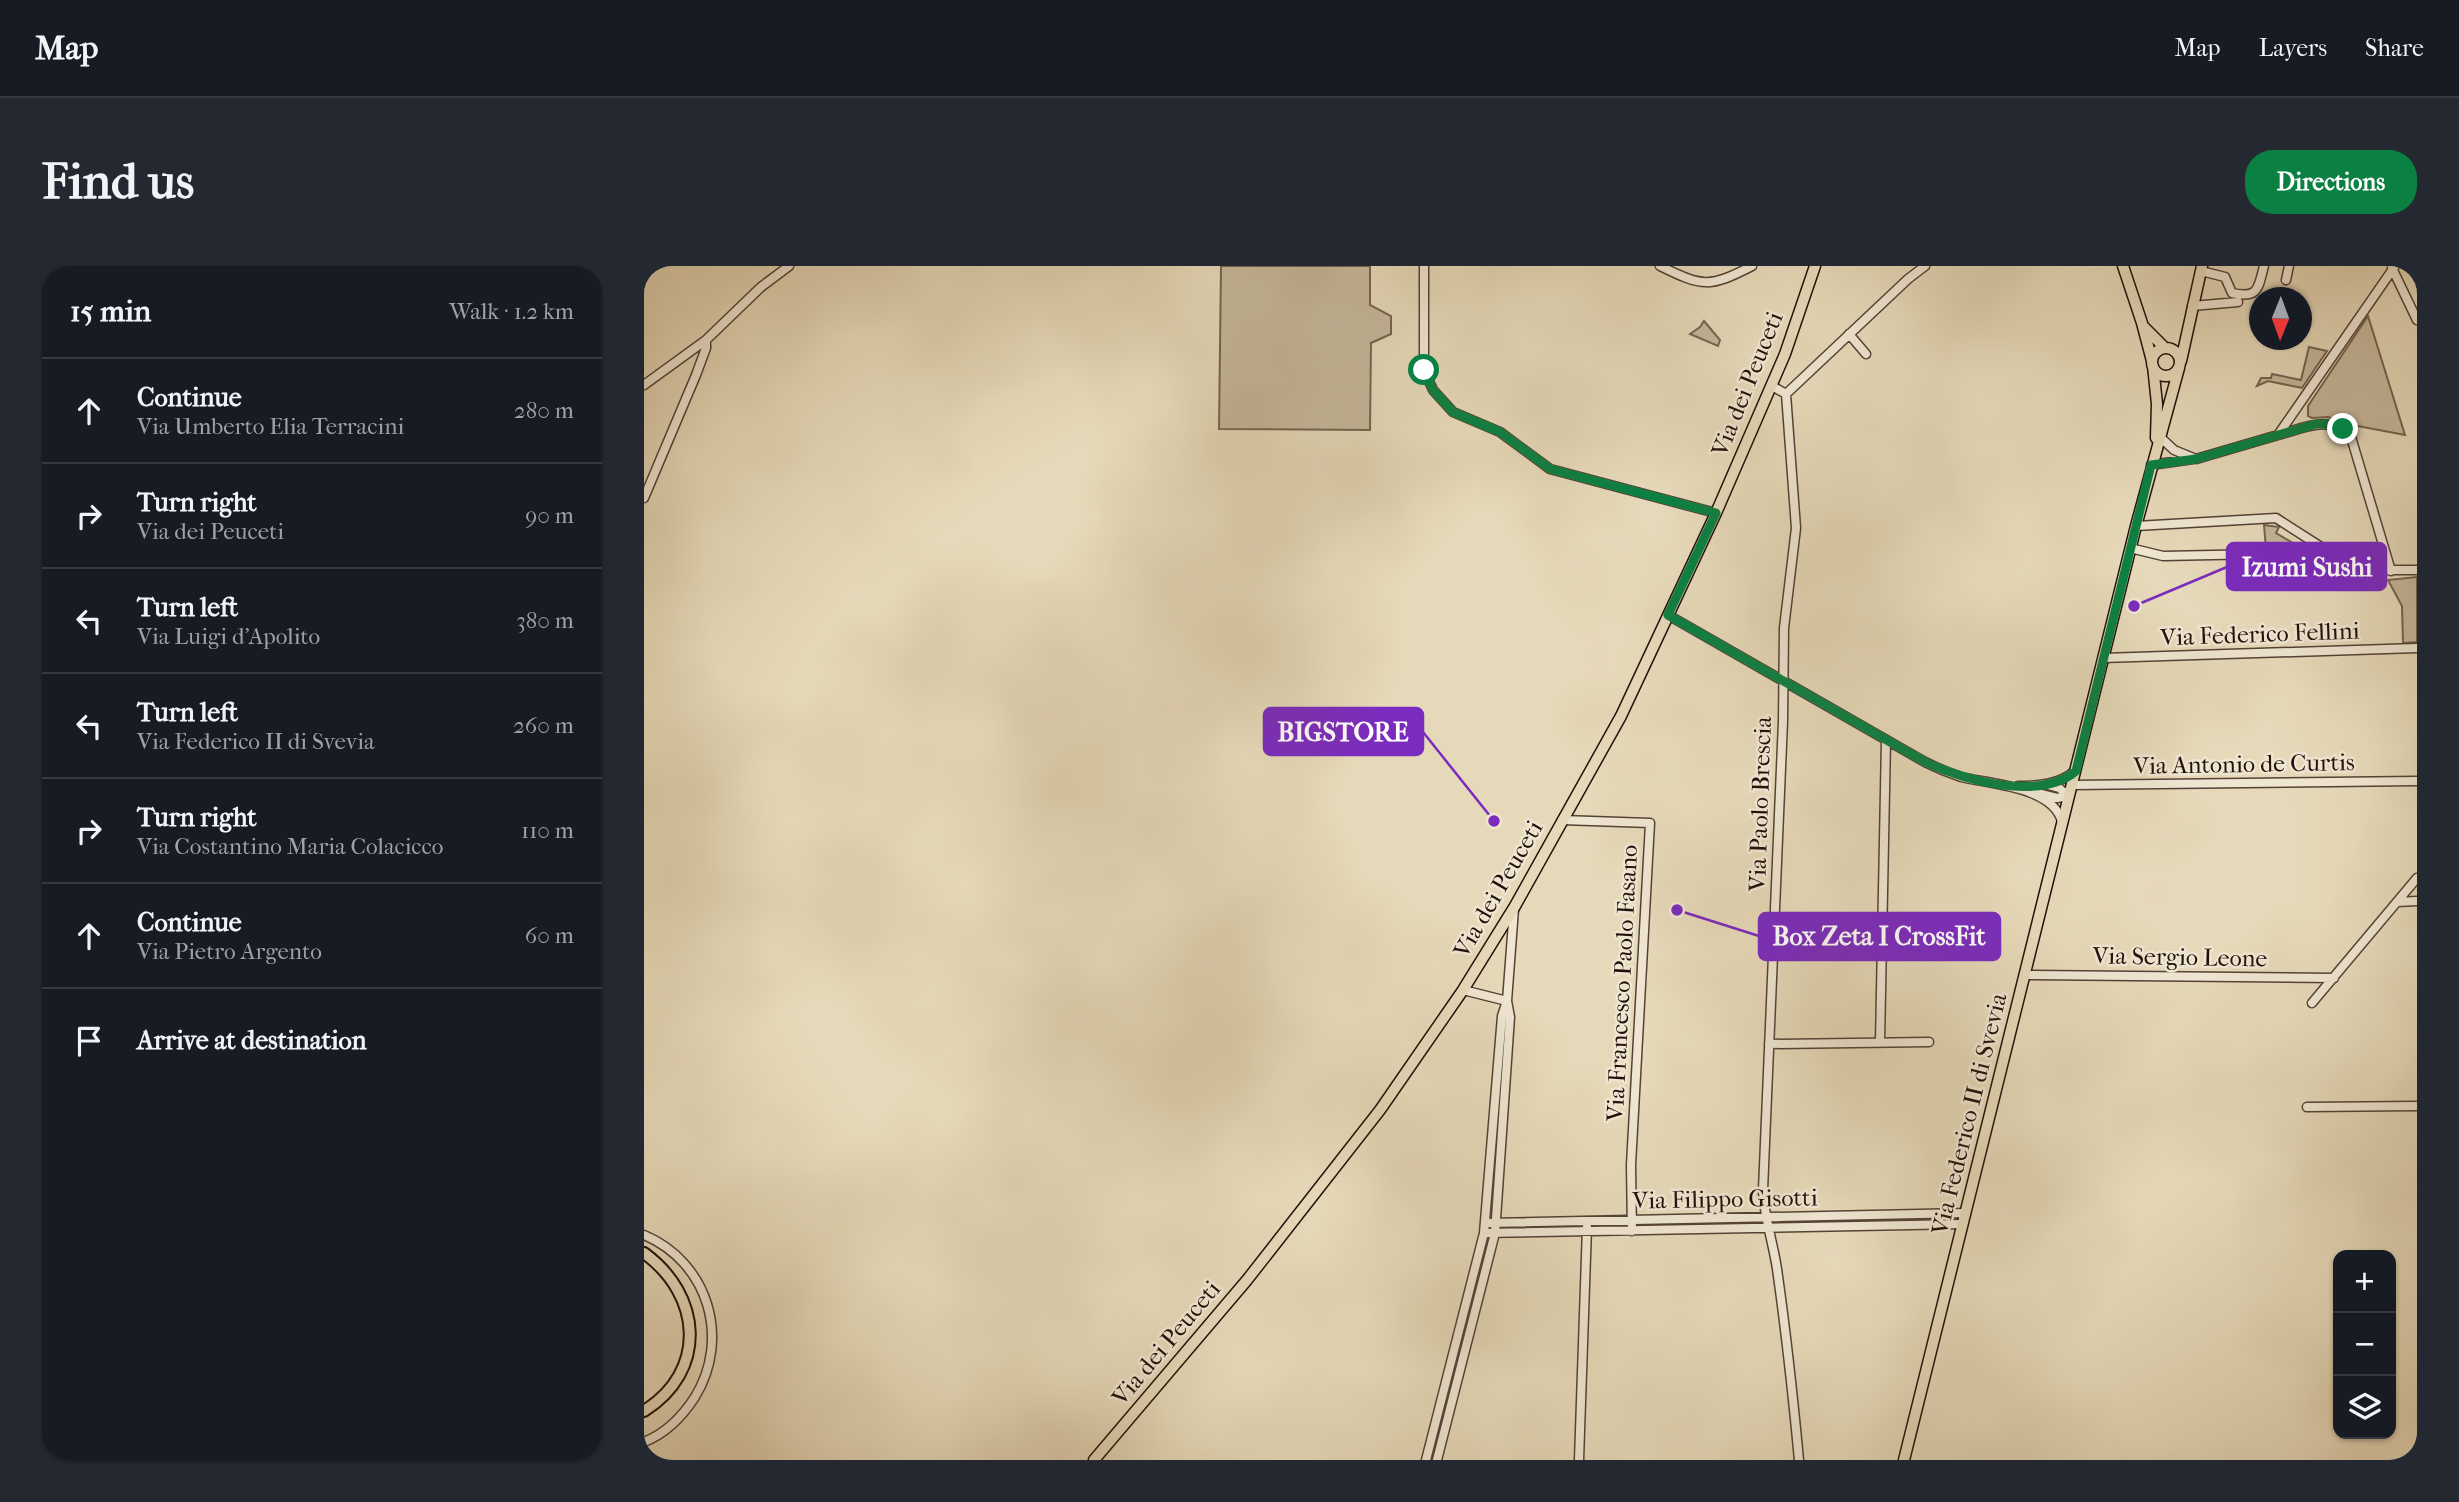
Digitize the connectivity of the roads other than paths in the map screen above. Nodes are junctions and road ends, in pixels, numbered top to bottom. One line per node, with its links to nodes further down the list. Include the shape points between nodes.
1 (789, 266): 19 (street)
2 (1424, 266): 33 (street, via 1424,370 1433,390 1453,412 1500,432 1550,469)
3 (1660, 266): 4 (street, via 1703,283)
4 (1752, 266)
5 (1815, 266): 25 (main road, Via dei Peuceti)
6 (1925, 266): 17 (street)
7 (2123, 266): 16 (main road, Via Federico II di Svevia)
8 (2264, 266): 11 (street, via 2258,290 2235,295 2225,277)
9 (2289, 266): 12 (street)
10 (2394, 267): 15 (street); 27 (street)
11 (2202, 268): 14 (main road, Via Federico II di Svevia)
12 (2286, 280)
13 (2238, 302): 14 (street)
14 (2192, 306): 18 (main road, Via Federico II di Svevia)
15 (2417, 320)
16 (2142, 323): 20 (main road, Via Federico II di Svevia); 22 (main road, Via Federico II di Svevia)
17 (1849, 334): 21 (street); 26 (street)
18 (2185, 337): 20 (main road); 23 (main road, Via Federico II di Svevia)
19 (706, 340): 24 (street); 32 (street)
20 (2166, 348): 22 (main road, via 2155,353); 23 (main road, via 2176,352)
21 (1866, 354)
22 (2152, 363): 23 (main road, via 2155,371 2166,376 2176,373); 29 (main road, Via Federico II di Svevia, via 2157,404)
23 (2180, 365): 28 (main road, Via Federico II di Svevia)
24 (644, 385)
25 (1772, 386): 26 (street); 33 (main road, Via dei Peuceti)
26 (1786, 394): 42 (street, Via Paolo Brescia, via 1796,528 1784,628)
27 (2278, 435): 30 (street); 38 (street, via 2325,423 2338,426 2351,437)
28 (2160, 438): 29 (main road, Via Federico II di Svevia); 30 (street)
29 (2155, 452): 31 (main road, Via Federico II di Svevia)
30 (2196, 459): 31 (street)
31 (2151, 465): 34 (main road, Via Federico II di Svevia)
32 (644, 498)
33 (1716, 513): 39 (main road, Via dei Peuceti)
34 (2136, 526): 35 (main road, Via Federico II di Svevia); 36 (street, via 2276,518)
35 (2130, 548): 36 (street, via 2163,556 2263,554 2289,558); 41 (main road, Via Federico II di Svevia)
36 (2323, 548): 38 (street, via 2357,570)
37 (2417, 570): 38 (street)
38 (2391, 571)
39 (1668, 615): 42 (street); 51 (main road, Via dei Peuceti, via 1621,716)
40 (2417, 648): 41 (street, Via Federico Fellini)
41 (2103, 658): 44 (main road, Via Federico II di Svevia)
42 (1783, 682): 43 (street); 64 (street, Via Paolo Brescia)
43 (1886, 740): 48 (street, via 1950,773); 62 (street)
44 (2076, 771): 46 (street, via 2065,779); 47 (main road, Via Federico II di Svevia)
45 (2417, 781): 47 (street, Via Antonio de Curtis)
46 (2038, 785): 48 (street); 50 (street, via 2059,788)
47 (2072, 785): 50 (main road, Via Federico II di Svevia)
48 (2008, 786): 49 (street)
49 (2031, 793): 50 (street); 52 (street, via 2056,808)
50 (2069, 796): 52 (main road, Via Federico II di Svevia)
51 (1562, 821): 56 (main road, Via dei Peuceti); 69 (street, Via Francesco Paolo Fasano, via 1650,823)
52 (2063, 823): 57 (main road, Via Federico II di Svevia)
53 (2417, 878): 55 (street)
54 (2417, 901): 55 (street)
55 (2397, 902): 58 (street)
56 (1515, 906): 59 (main road, Via dei Peuceti); 60 (street)
57 (2025, 975): 58 (street, Via Sergio Leone); 67 (main road, Via Federico II di Svevia)
58 (2334, 978): 61 (street)
59 (1463, 990): 60 (street); 83 (main road, Via dei Peuceti, via 1346,1155)
60 (1507, 1001): 71 (street, via 1510,1017); 72 (street, via 1502,1016)
61 (2312, 1003)
62 (1880, 1042): 63 (street); 64 (street)
63 (1929, 1042)
64 (1769, 1044): 68 (street, Via Paolo Brescia)
65 (2417, 1106): 66 (street)
66 (2307, 1107)
67 (1966, 1213): 68 (street, Via Filippo Gisotti); 73 (main road, Via Federico II di Svevia)
68 (1765, 1217): 69 (street, Via Filippo Gisotti); 74 (street, Via Paolo Brescia)
69 (1632, 1220): 70 (street, Via Filippo Gisotti); 76 (street, Via Francesco Paolo Fasano)
70 (1587, 1221): 71 (street, Via Filippo Gisotti); 75 (street)
71 (1496, 1222): 72 (street, Via Filippo Gisotti); 77 (street)
72 (1486, 1223): 78 (street)
73 (1963, 1224): 74 (street, Via Filippo Gisotti); 88 (main road, Via Federico II di Svevia)
74 (1768, 1228): 76 (street, Via Filippo Gisotti); 87 (street, Via Paolo Brescia, via 1792,1376)
75 (1587, 1231): 76 (street, Via Filippo Gisotti); 77 (street, Via Filippo Gisotti); 86 (street)
76 (1633, 1231)
77 (1495, 1233): 78 (street, Via Filippo Gisotti); 85 (street)
78 (1484, 1234): 84 (street)
79 (644, 1235): 82 (street, via 667,1248 692,1273 706,1296 713,1329 709,1366 697,1393 676,1422)
80 (644, 1253): 81 (highway, via 677,1286 690,1333 677,1380 667,1395)
81 (644, 1411)
82 (644, 1443)
83 (1094, 1460)
84 (1426, 1460)
85 (1437, 1460)
86 (1579, 1460)
87 (1799, 1460)
88 (1904, 1460)

